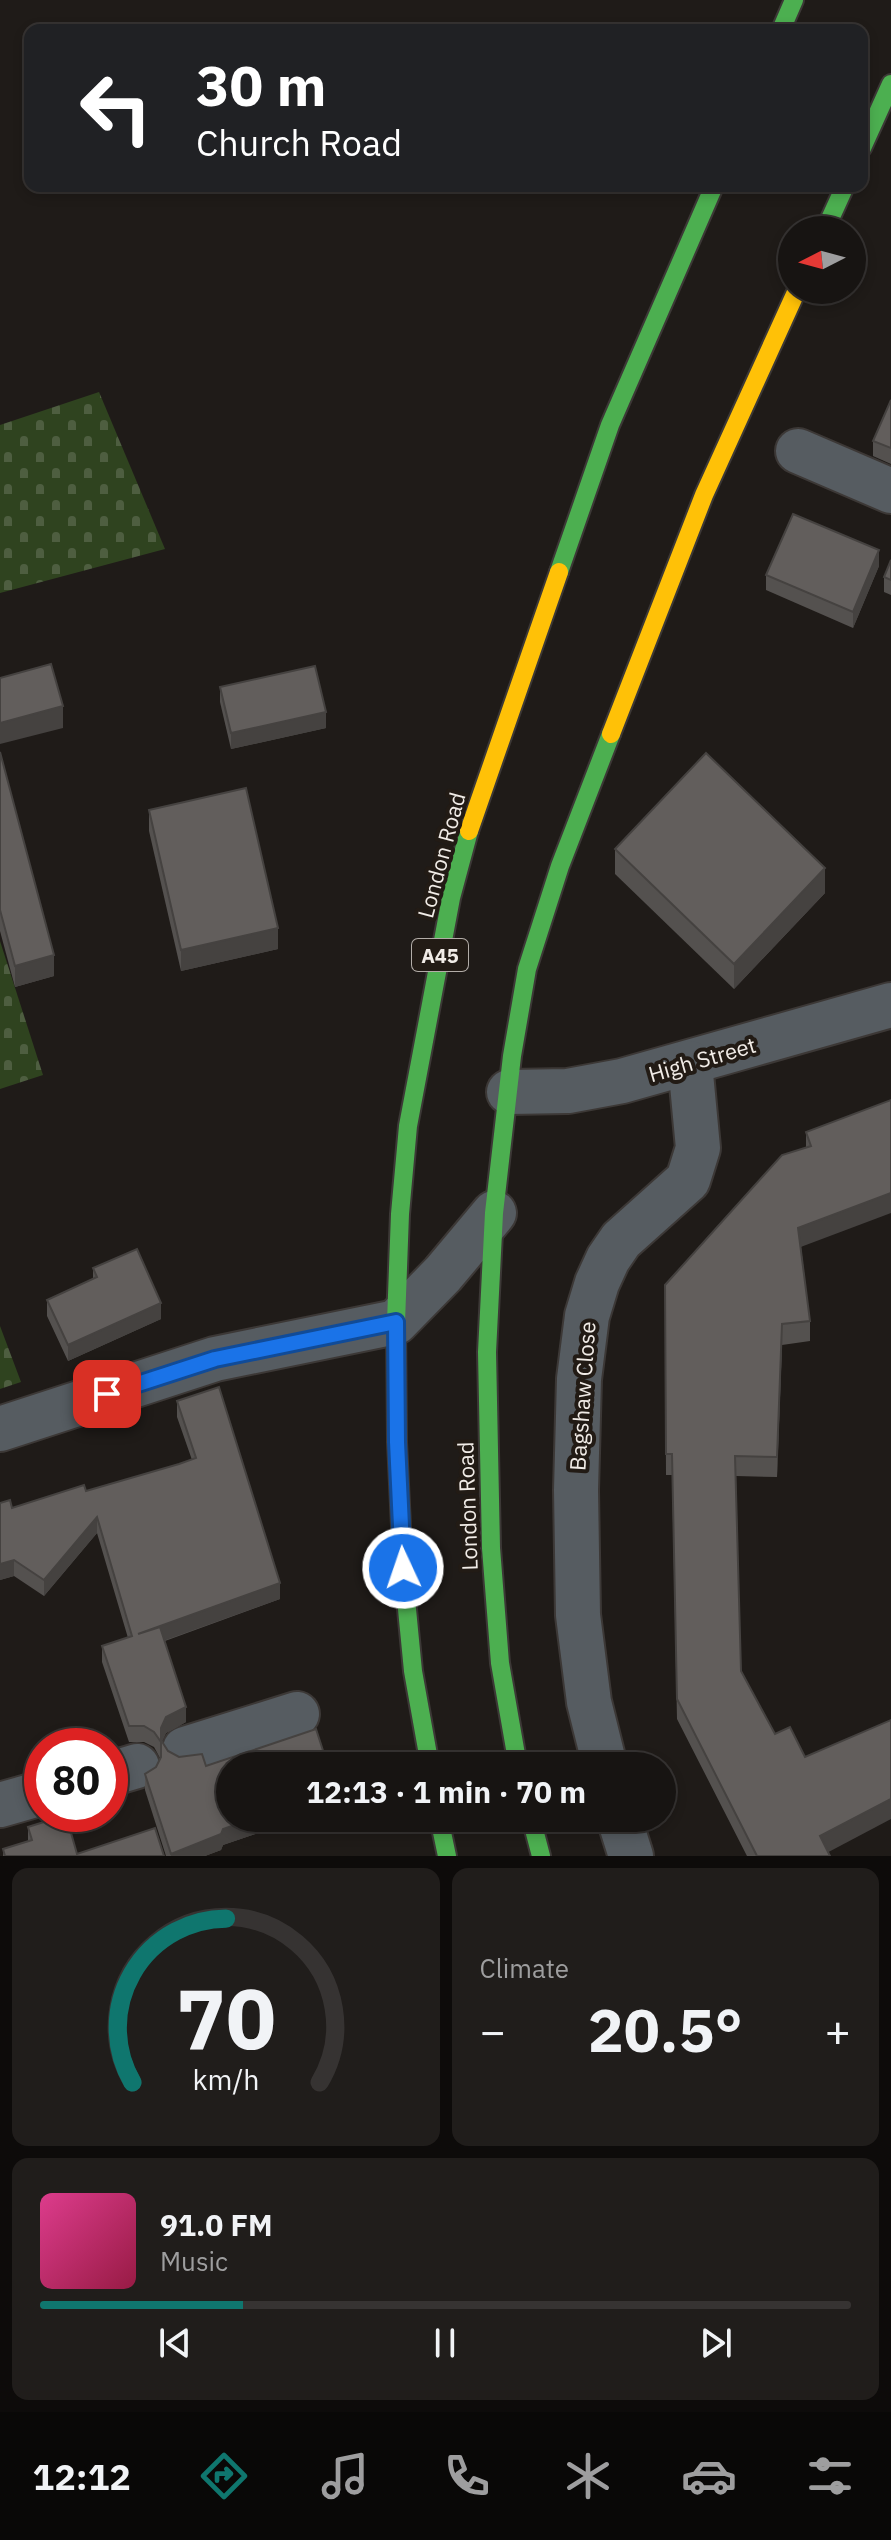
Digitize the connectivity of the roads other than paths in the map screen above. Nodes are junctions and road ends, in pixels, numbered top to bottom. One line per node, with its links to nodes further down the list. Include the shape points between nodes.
1 (794, 0): 2 (highway)
2 (784, 24)
3 (891, 84): 4 (highway)
4 (868, 135)
5 (711, 192): 15 (highway, London Road / A45, via 610,425 468,834 408,1126)
6 (842, 192): 7 (highway)
7 (831, 216)
8 (791, 304): 13 (highway, London Road, via 704,495 560,866 527,969)
9 (798, 451): 10 (street)
10 (891, 491)
11 (891, 1005): 12 (street, High Street)
12 (690, 1063): 13 (street, High Street, via 568,1091); 21 (street, Bagshaw Close, via 698,1148 688,1180 621,1240 597,1283 587,1316 579,1379 578,1615)
13 (509, 1092): 14 (highway, London Road)
14 (494, 1213): 15 (street); 20 (highway, London Road, via 487,1352 491,1548 500,1663)
15 (396, 1322): 16 (street, via 215,1359); 19 (highway, London Road / A45, via 403,1568)
16 (0, 1429)
17 (297, 1714): 18 (street)
18 (185, 1749)
19 (427, 1752)
20 (516, 1752)
21 (602, 1752)
22 (24, 1798): 23 (street)
23 (0, 1805)
24 (442, 1832): 27 (highway)
25 (535, 1832): 28 (highway)
26 (623, 1832): 29 (street)
27 (447, 1856)
28 (541, 1856)
29 (631, 1856)

